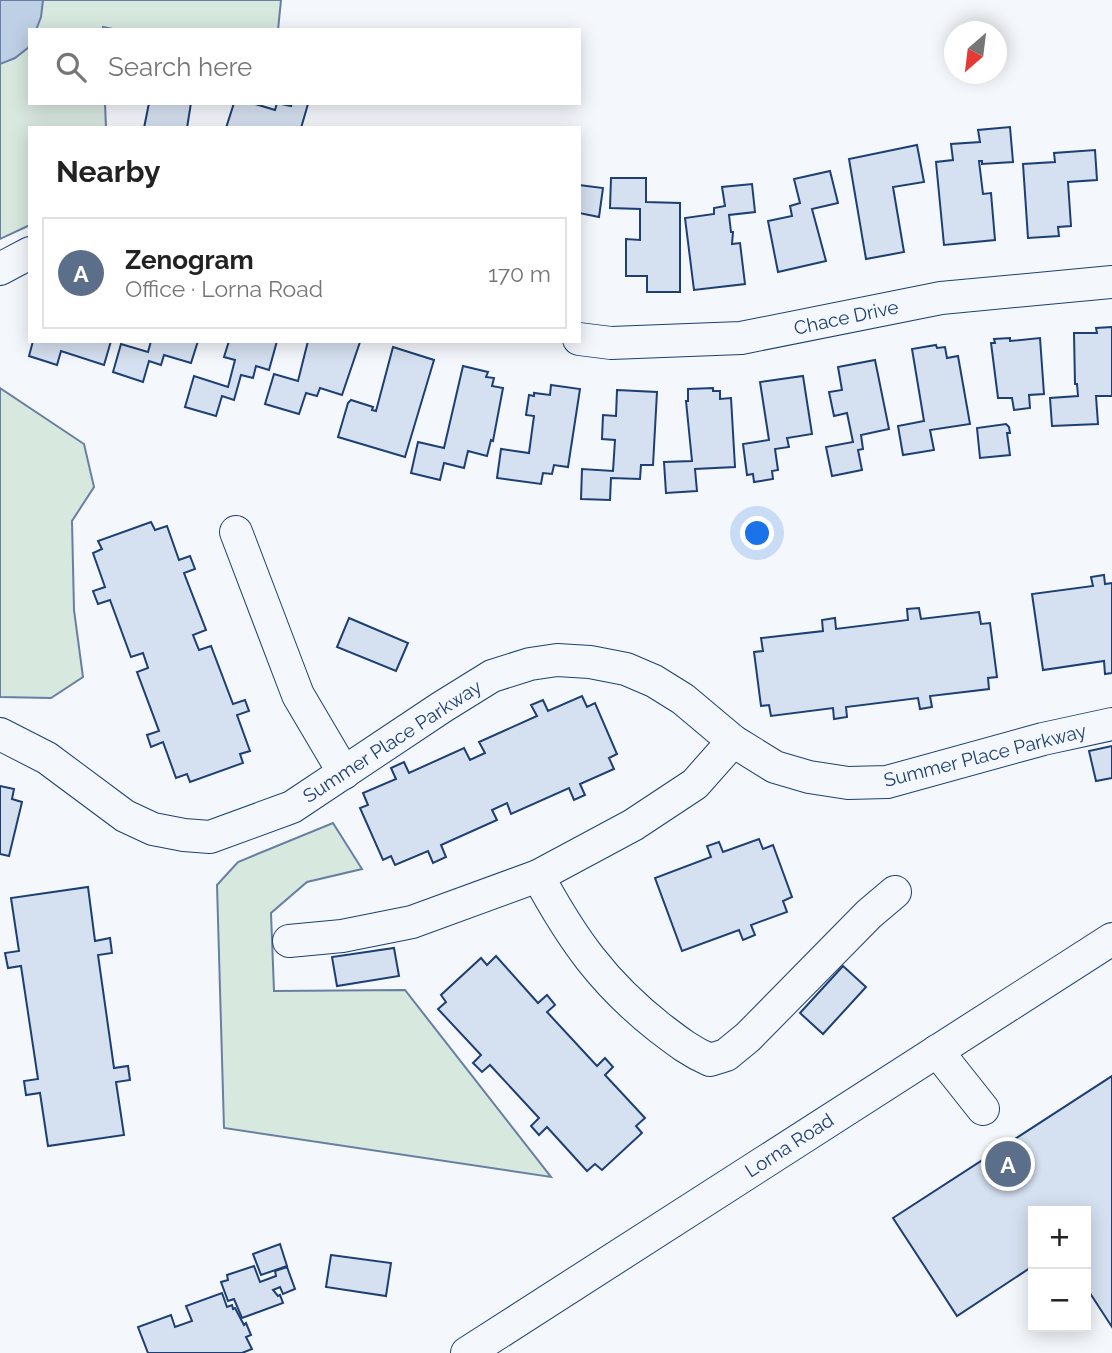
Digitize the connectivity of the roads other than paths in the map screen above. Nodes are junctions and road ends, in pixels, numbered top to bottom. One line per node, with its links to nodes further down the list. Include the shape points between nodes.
1 (28, 254): 2 (street)
2 (0, 269)
3 (1112, 282): 4 (street, Chace Drive, via 941,298 741,338 625,343)
4 (581, 339)
5 (236, 532): 9 (street, via 298,695)
6 (1112, 724): 8 (street, Summer Place Parkway, via 887,782 809,777 775,767)
7 (0, 734): 9 (street, Summer Place Parkway, via 47,758 125,816 153,829 184,835 210,837 292,807)
8 (733, 741): 9 (street, Summer Place Parkway, via 654,681 626,669 558,660 492,676); 10 (street, via 695,784 633,825)
9 (344, 773)
10 (538, 876): 11 (street, via 565,926 597,968 636,1009 691,1052 710,1060 726,1055 748,1037); 13 (street, via 412,922)
11 (895, 892)
12 (1112, 939): 14 (street, Lorna Road)
13 (289, 941)
14 (937, 1051): 15 (street); 16 (street, Lorna Road)
15 (984, 1109)
16 (467, 1353)

